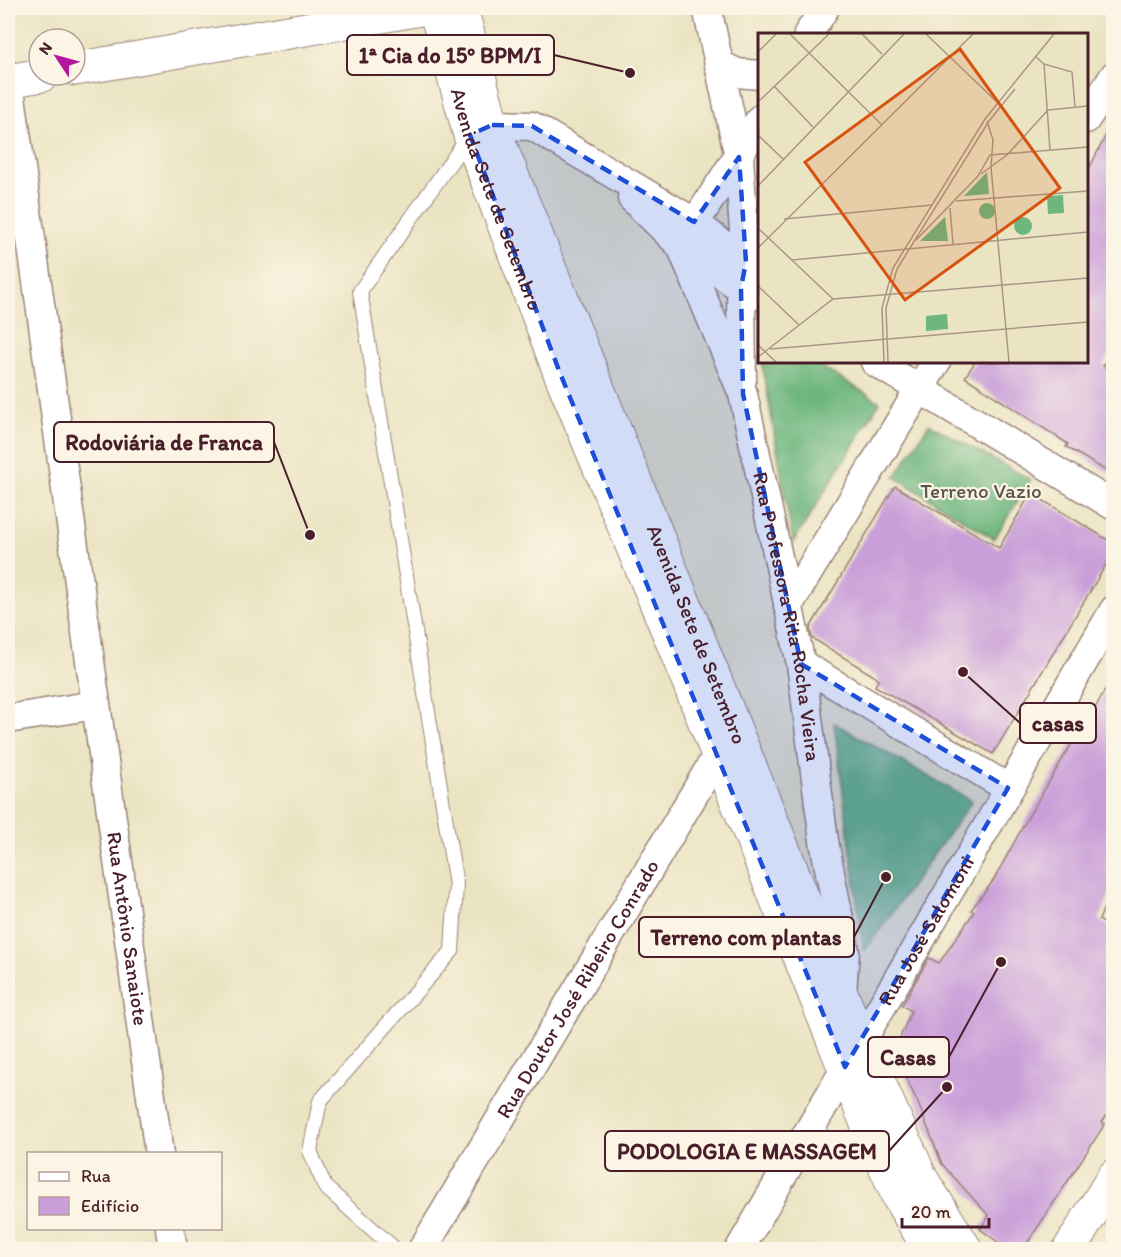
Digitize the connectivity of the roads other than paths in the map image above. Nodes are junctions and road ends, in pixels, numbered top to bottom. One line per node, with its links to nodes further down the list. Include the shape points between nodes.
1 (427, 8): 8 (street)
2 (435, 8): 15 (street, Avenida Sete de Setembro)
3 (461, 8): 15 (street, Avenida Sete de Setembro)
4 (707, 8): 7 (street, Rua Professora Rita Rocha Vieira)
5 (825, 8): 6 (street)
6 (809, 33)
7 (719, 64): 9 (street, via 737,73); 16 (street, Rua Professora Rita Rocha Vieira)
8 (87, 67)
9 (758, 75)
10 (1113, 76): 13 (street)
11 (27, 77): 12 (street)
12 (8, 79): 27 (street, Rua Antônio Sanaiote)
13 (1088, 116)
14 (758, 121): 16 (street)
15 (481, 130): 17 (street, via 532,126 603,169); 29 (street, Avenida Sete de Setembro, via 560,373); 39 (lane, via 360,291 456,885 452,951 320,1101 310,1151 325,1187)
16 (739, 156): 17 (street); 18 (street, Rua Professora Rita Rocha Vieira)
17 (688, 234): 18 (street); 22 (street, Rua Professora Rita Rocha Vieira)
18 (752, 280): 22 (street, Rua Professora Rita Rocha Vieira)
19 (877, 363): 21 (street)
20 (935, 363): 21 (street)
21 (919, 390): 23 (street); 24 (street)
22 (743, 394): 24 (street, Rua Professora Rita Rocha Vieira)
23 (1113, 506)
24 (788, 606): 26 (street, Rua Professora Rita Rocha Vieira)
25 (1113, 610): 30 (street, Rua José Salomoni)
26 (801, 664): 30 (street); 31 (street, Rua Professora Rita Rocha Vieira)
27 (95, 705): 28 (street); 35 (street, Rua Antônio Sanaiote)
28 (8, 719)
29 (726, 740): 32 (street, Avenida Sete de Setembro); 40 (street, Rua Doutor José Ribeiro Conrado)
30 (1008, 788): 34 (street, Rua José Salomoni)
31 (824, 841): 32 (street); 33 (street, Rua Professora Rita Rocha Vieira, via 845,951)
32 (788, 897): 33 (street, Avenida Sete de Setembro); 34 (street, Avenida Sete de Setembro)
33 (842, 993): 34 (street, Avenida Sete de Setembro)
34 (853, 1054): 41 (street, Rua José Salomoni); 42 (street, Avenida Sete de Setembro, via 874,1141 899,1198); 43 (street, Avenida Sete de Setembro, via 921,1178)
35 (159, 1152)
36 (1113, 1176): 44 (street)
37 (170, 1230): 38 (street)
38 (173, 1250)
39 (396, 1250)
40 (422, 1250)
41 (739, 1250)
42 (930, 1250)
43 (966, 1250)
44 (1069, 1250)

